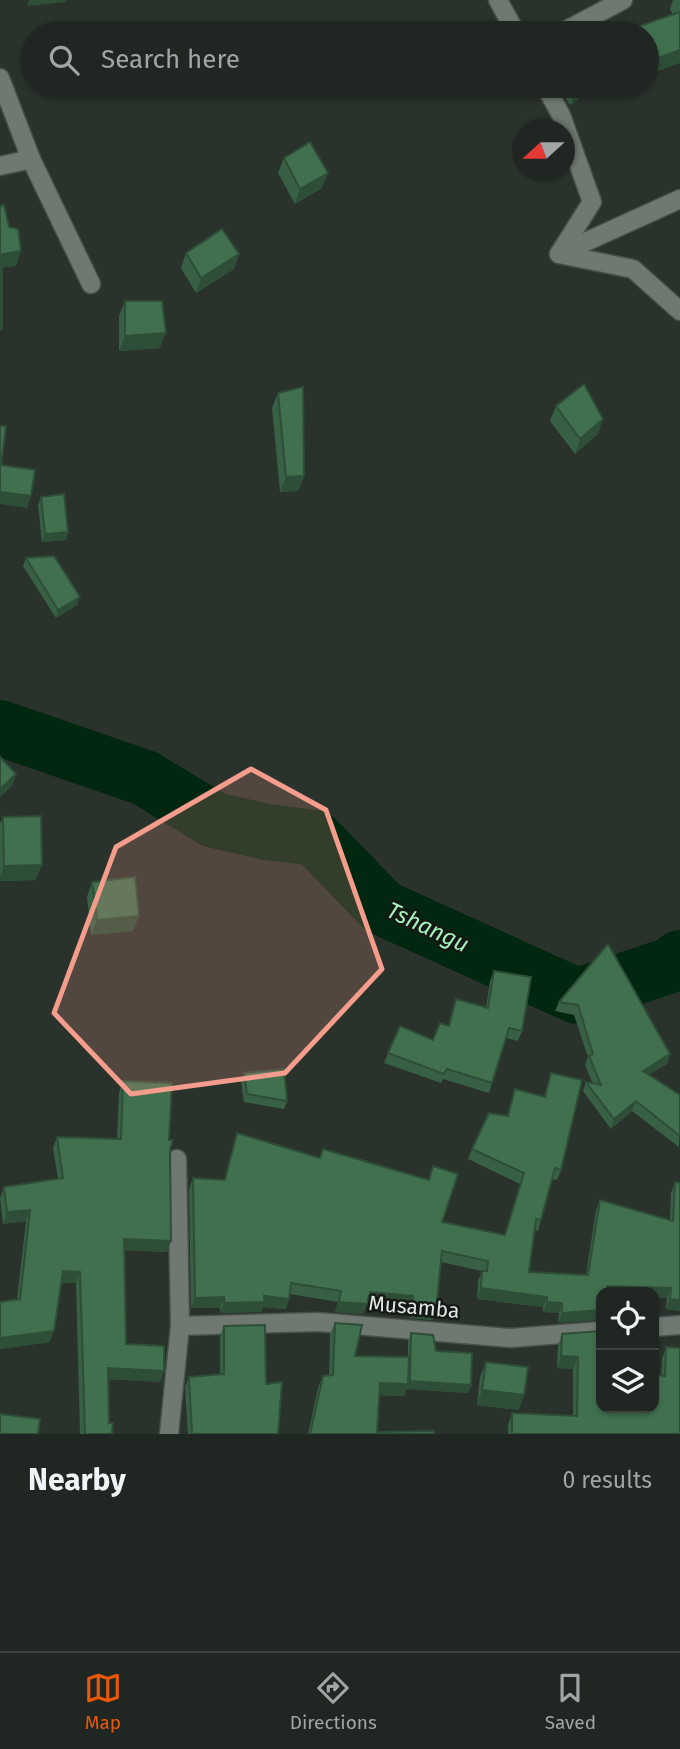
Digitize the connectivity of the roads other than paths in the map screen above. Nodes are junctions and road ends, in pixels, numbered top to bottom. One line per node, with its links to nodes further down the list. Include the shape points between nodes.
1 (498, 0): 3 (street)
2 (623, 0): 4 (street)
3 (509, 21)
4 (584, 21)
5 (0, 78): 7 (street)
6 (552, 98): 10 (street, via 592,202)
7 (31, 159): 8 (street); 11 (street)
8 (0, 166)
9 (680, 199): 10 (street)
10 (559, 254): 12 (street, via 633,269)
11 (91, 284)
12 (680, 311)
13 (177, 1159): 15 (street)
14 (680, 1325): 16 (street)
15 (180, 1326): 17 (street, Musamba, via 318,1322 511,1338); 18 (street)
16 (659, 1327)
17 (596, 1331)
18 (169, 1434)

